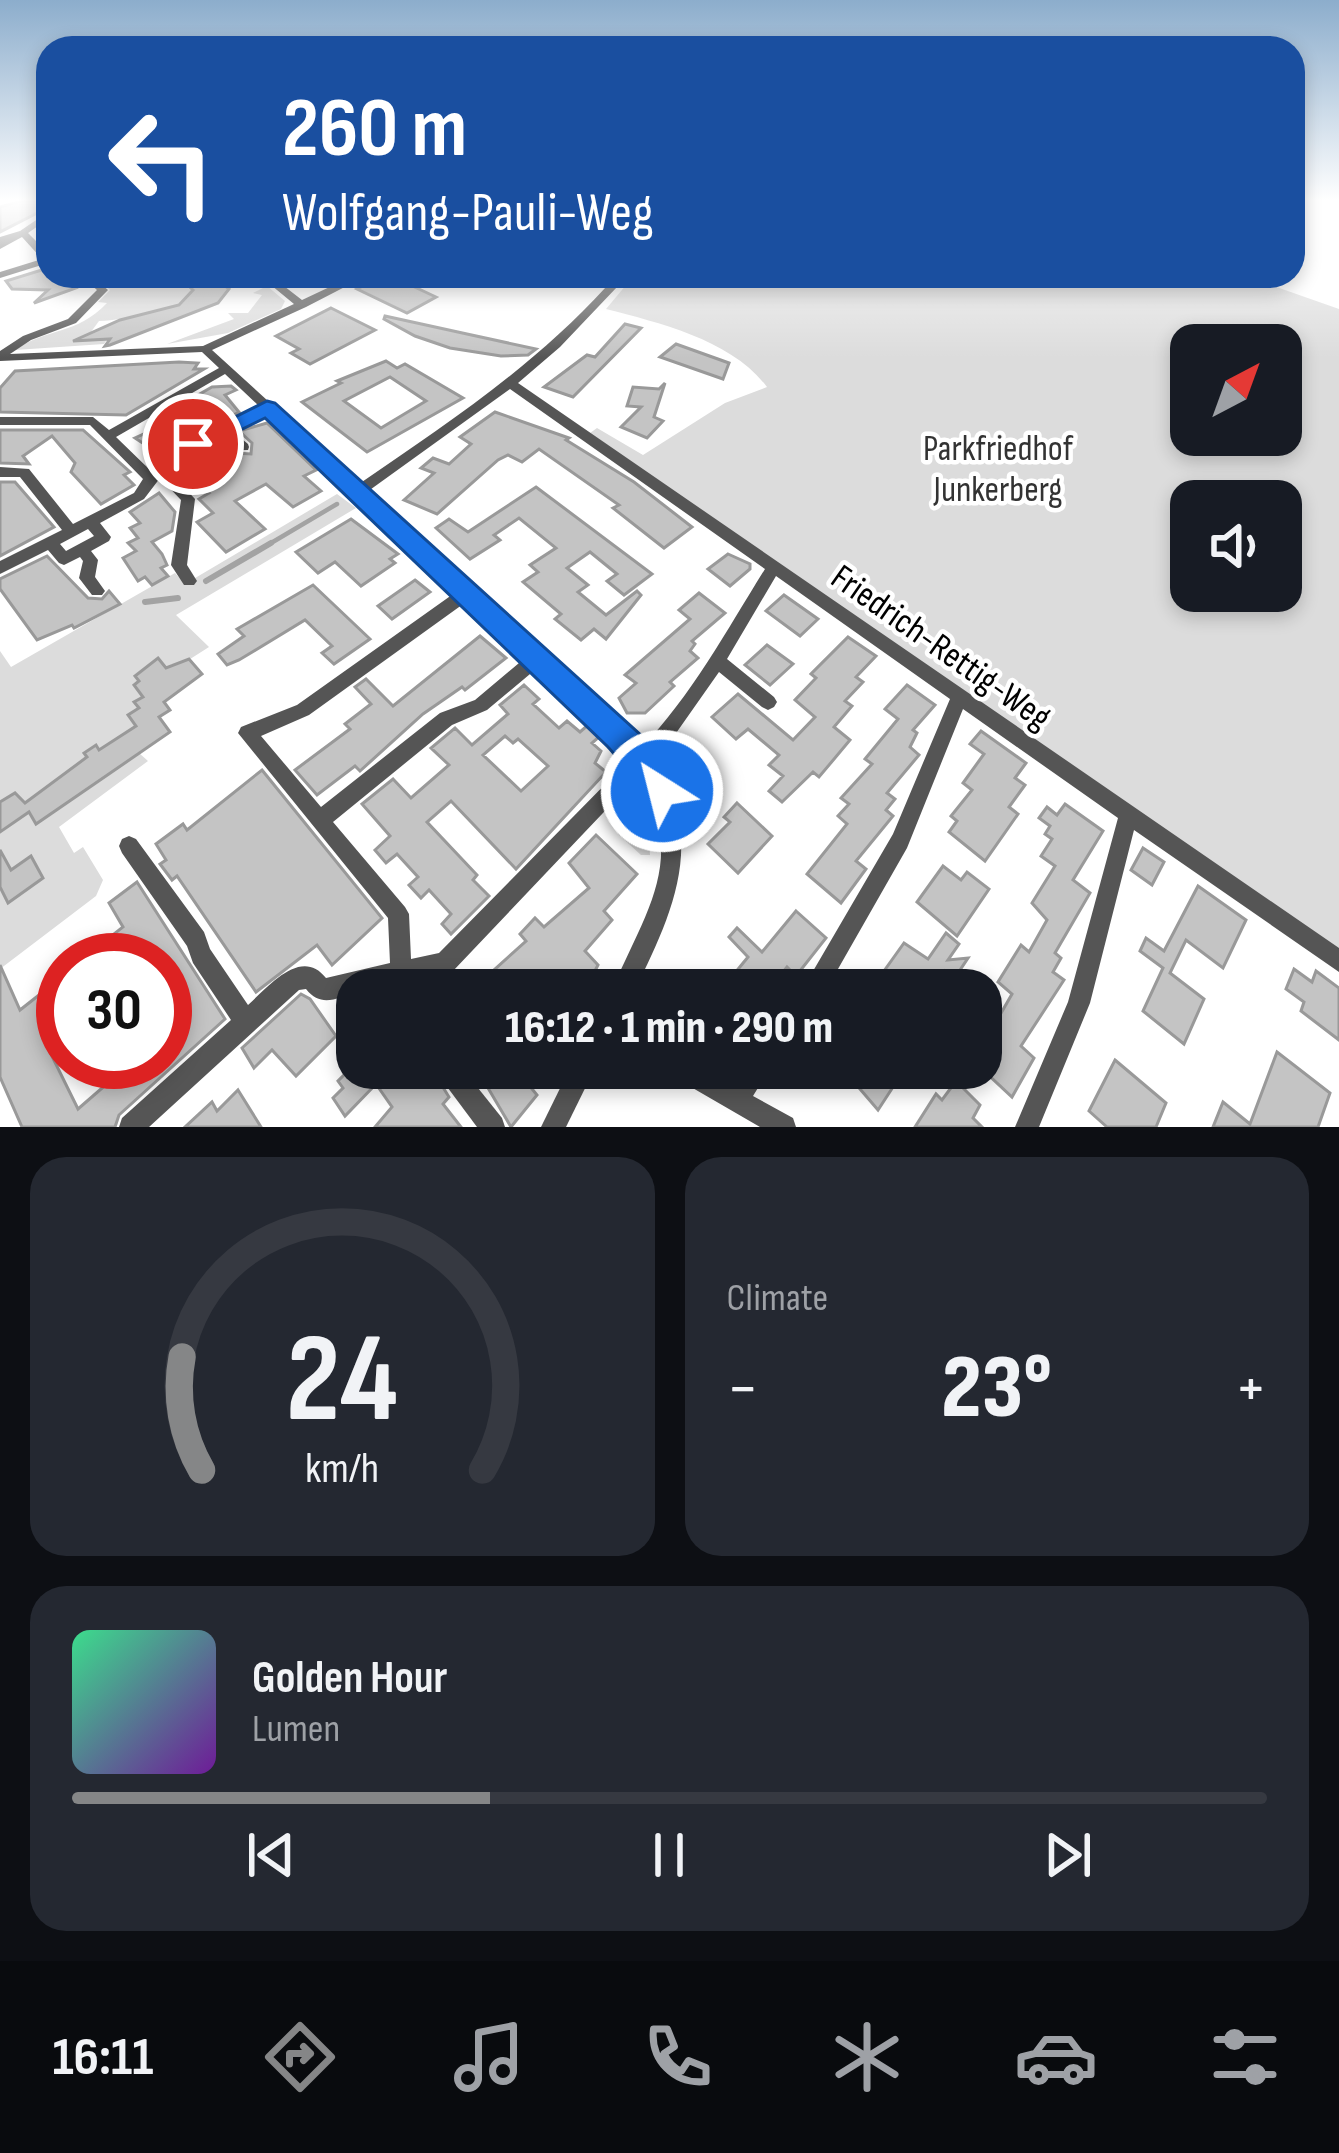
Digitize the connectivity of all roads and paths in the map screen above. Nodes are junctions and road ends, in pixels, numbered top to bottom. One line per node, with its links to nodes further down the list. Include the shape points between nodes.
1 (36, 263): 2 (street)
2 (0, 275)
3 (103, 288): 9 (street, via 72,321)
4 (281, 288): 7 (street)
5 (337, 288): 7 (street)
6 (610, 288): 11 (street)
7 (302, 305): 8 (street)
8 (205, 350): 9 (street); 10 (street)
9 (0, 357)
10 (226, 369): 12 (street); 15 (street)
11 (510, 383): 19 (street); 25 (street, Friedrich-Rettig-Weg)
12 (267, 408): 14 (street); 19 (street)
13 (0, 421): 15 (street, via 93,421)
14 (223, 430): 16 (street); 18 (street, via 174,454)
15 (103, 431): 18 (street)
16 (243, 447)
17 (0, 472): 21 (street, via 24,472)
18 (155, 474): 20 (street, via 139,496); 26 (street, via 188,499 179,565)
19 (358, 490): 27 (street)
20 (90, 521): 21 (street); 23 (street, via 104,537)
21 (71, 531): 22 (street)
22 (50, 542): 23 (street, via 64,559); 24 (street)
23 (81, 549): 28 (street)
24 (0, 568)
25 (773, 568): 30 (street); 31 (street, Friedrich-Rettig-Weg)
26 (189, 581)
27 (460, 587): 29 (street); 35 (street, via 303,710 247,733)
28 (98, 591)
29 (536, 659): 33 (street); 35 (street)
30 (717, 661): 32 (street); 33 (street)
31 (958, 698): 34 (street, Friedrich-Rettig-Weg); 41 (street, via 900,841)
32 (768, 702)
33 (642, 758): 39 (street, via 445,963); 40 (street, via 668,808 674,850 661,909)
34 (1128, 816): 37 (street, Friedrich-Rettig-Weg); 53 (street, via 1078,1003)
35 (320, 820): 38 (street, via 398,914)
36 (129, 846): 43 (street)
37 (1339, 961)
38 (400, 969)
39 (430, 969)
40 (632, 969)
41 (825, 969)
42 (336, 988): 43 (street, via 321,990 311,976 294,979)
43 (246, 1022): 49 (street)
44 (463, 1089): 50 (street)
45 (572, 1089): 51 (street)
46 (718, 1089): 48 (street)
47 (743, 1089): 48 (street)
48 (736, 1099): 52 (street)
49 (130, 1127)
50 (493, 1127)
51 (553, 1127)
52 (784, 1127)
53 (1027, 1127)

